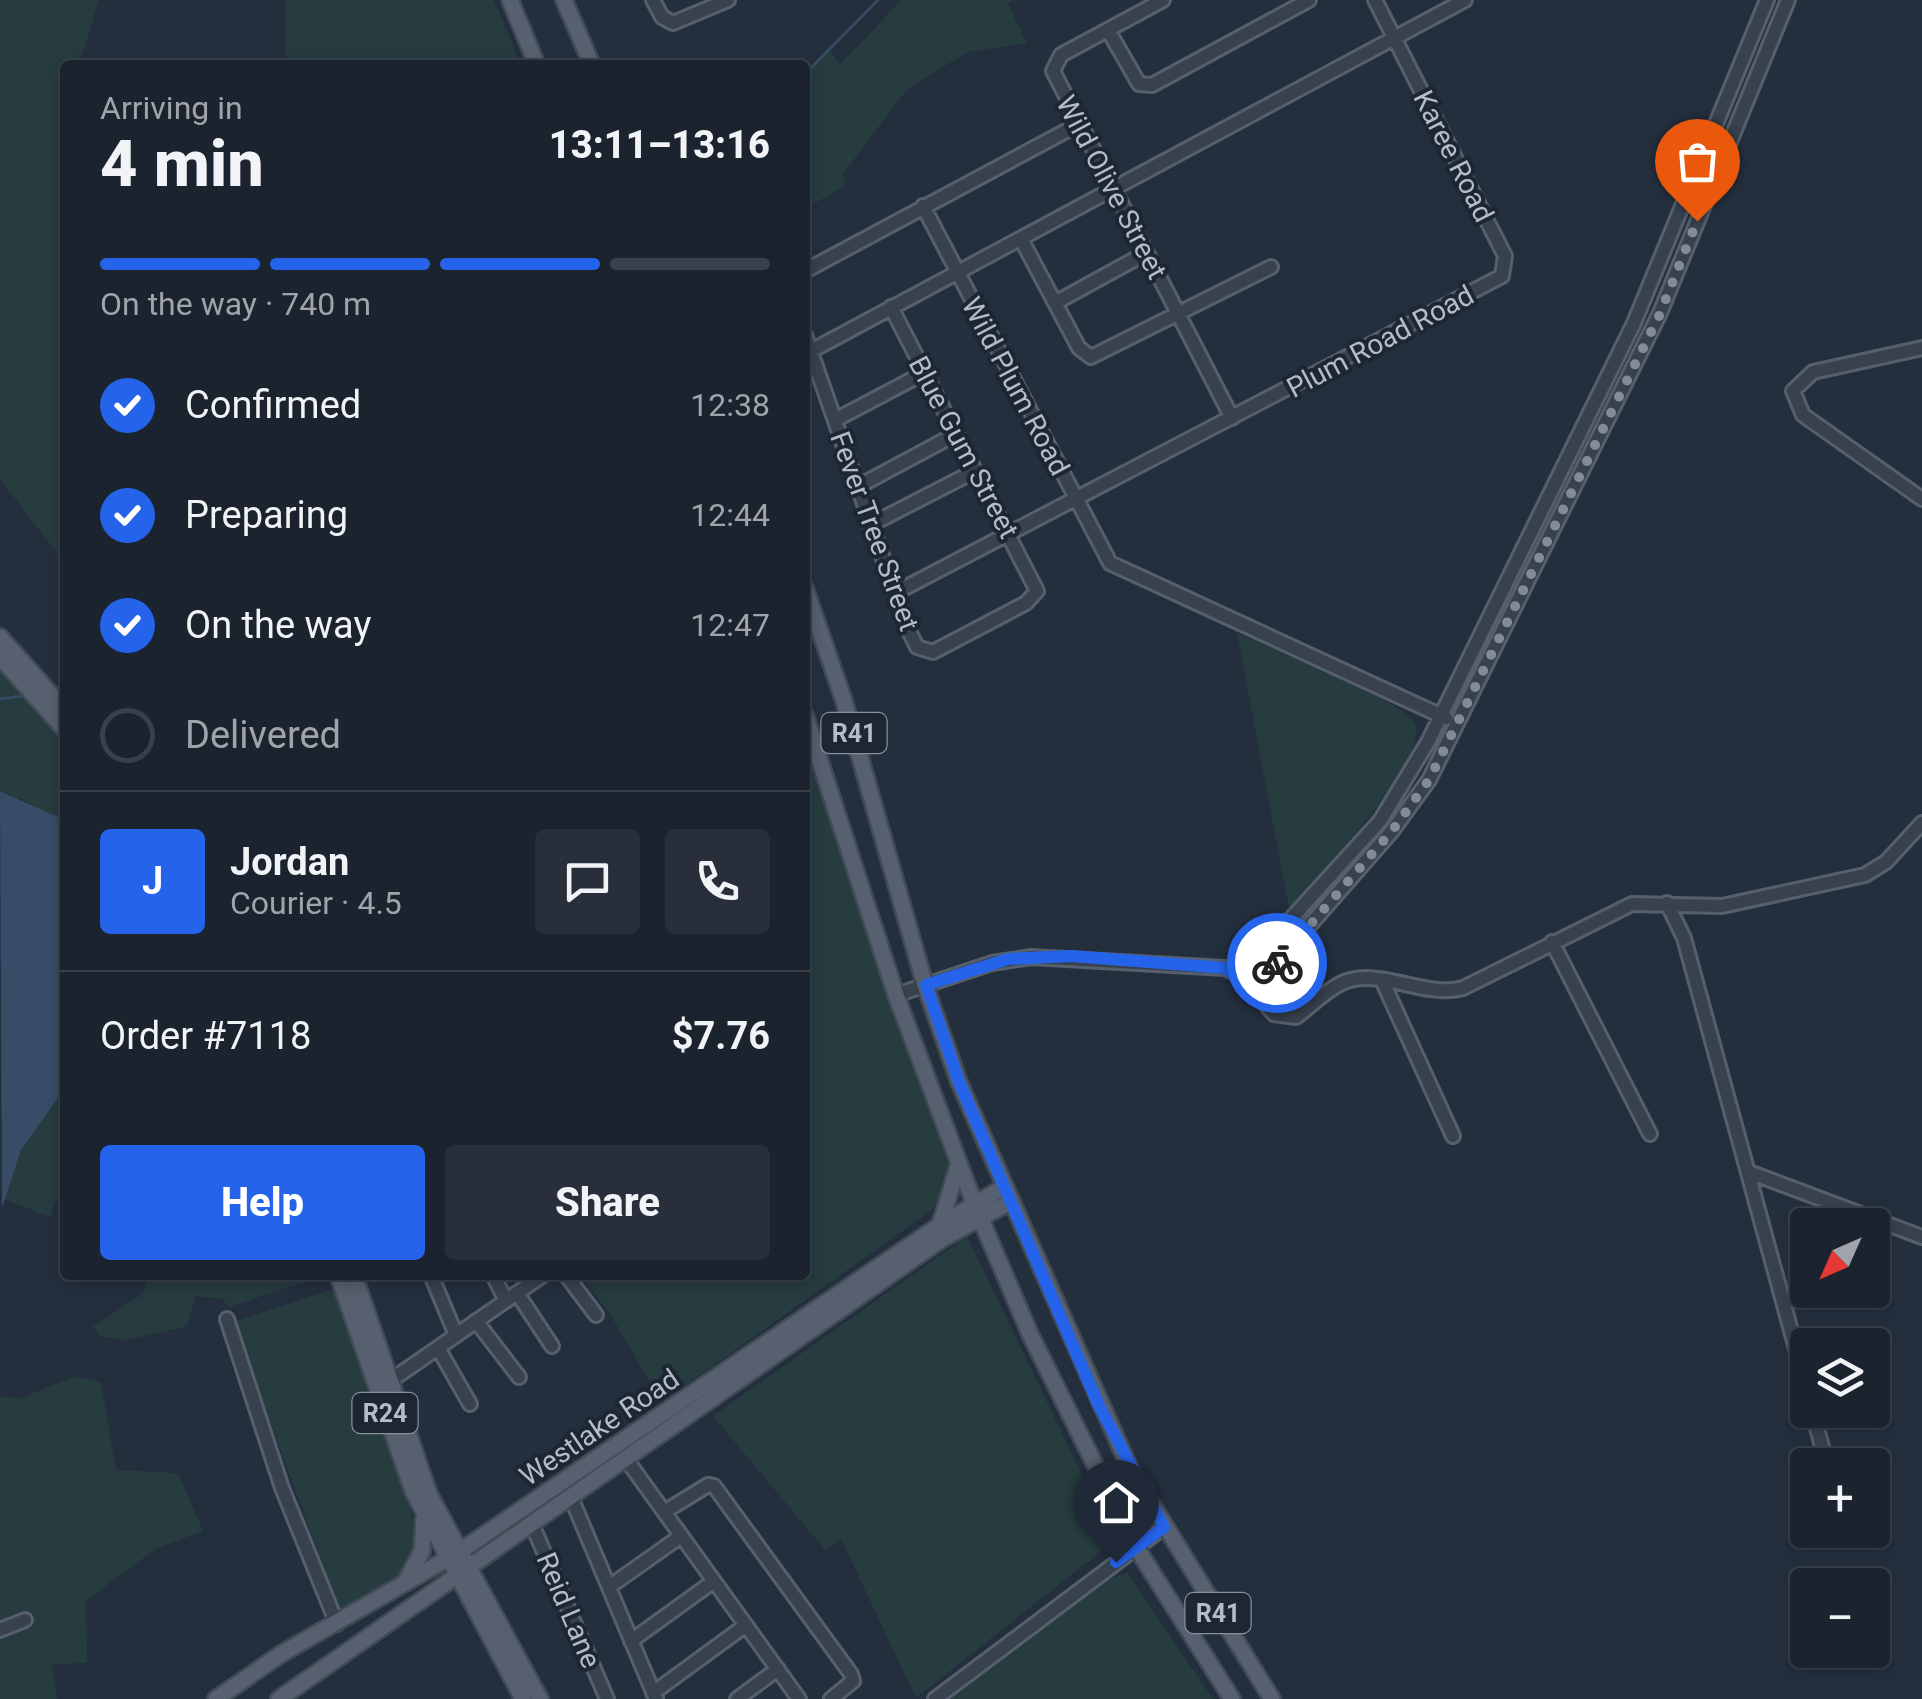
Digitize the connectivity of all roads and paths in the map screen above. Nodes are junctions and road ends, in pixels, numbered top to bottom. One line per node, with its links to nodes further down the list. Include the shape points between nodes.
1 (510, 0): 13 (main road)
2 (564, 0): 14 (main road)
3 (653, 0): 10 (street, via 673,23)
4 (1163, 0): 11 (street, Wild Olive Street)
5 (1310, 0): 11 (street, via 1146,86 1132,77)
6 (1376, 0): 12 (street, Karee Road)
7 (1465, 0): 12 (street, Wild Plum Road)
8 (1767, 0): 45 (street, via 1634,323)
9 (1788, 0): 47 (street, via 1660,314)
10 (720, 2)
11 (1108, 30): 15 (street, Wild Olive Street, via 1061,55 1052,67)
12 (1394, 37): 16 (street, Wild Plum Road); 23 (street, Karee Road, via 1505,256)
13 (535, 60)
14 (590, 60)
15 (1078, 124): 16 (street, Wild Olive Street); 17 (street)
16 (1112, 189): 18 (street, Wild Plum Road); 19 (street, Wild Olive Street)
17 (923, 206): 21 (street); 22 (street)
18 (1020, 239): 22 (street, Wild Plum Road); 24 (street)
19 (1146, 253): 24 (street); 26 (street, Wild Olive Street)
20 (1271, 267): 26 (street)
21 (810, 268)
22 (957, 274): 25 (street); 35 (street, Wild Plum Road)
23 (1502, 276): 30 (street, Plum Road Road)
24 (1055, 303): 26 (street, via 1091,358)
25 (891, 308): 28 (street); 29 (street, Blue Gum Street)
26 (1180, 316): 30 (street, Wild Olive Street)
27 (1922, 348): 36 (street, via 1813,372 1793,390 1803,415)
28 (811, 351): 31 (street, Fever Tree Street)
29 (924, 373): 31 (street); 32 (street, Blue Gum Street)
30 (1232, 418): 35 (street, Plum Road Road)
31 (835, 420): 34 (street, Fever Tree Street)
32 (956, 434): 33 (street, Blue Gum Street); 34 (street)
33 (975, 472): 37 (street); 38 (street, Blue Gum Street)
34 (859, 486): 37 (street, Fever Tree Street)
35 (1074, 499): 38 (street, Plum Road Road); 45 (street, Wild Plum Road, via 1115,566)
36 (1922, 499)
37 (870, 525): 40 (street, Fever Tree Street)
38 (1010, 534): 39 (street, Blue Gum Street); 40 (street, Plum Road Road)
39 (1036, 586): 40 (street, Fever Tree Street, via 1031,601 933,652 914,643)
40 (895, 593)
41 (810, 602): 54 (main road, R41)
42 (0, 637): 44 (main road)
43 (0, 657): 46 (main road)
44 (60, 704)
45 (1441, 716): 47 (street, Wild Plum Road); 52 (street, via 1380,821)
46 (60, 724)
47 (1457, 724): 55 (street, via 1414,803)
48 (810, 729): 56 (main road, R41)
49 (1922, 823): 50 (street, via 1866,876 1722,906)
50 (1667, 903): 51 (street, via 1618,908); 60 (street, via 1684,938)
51 (1552, 942): 53 (street, via 1458,990); 57 (street)
52 (1240, 975): 54 (street, via 1225,968 1031,957); 55 (street)
53 (1382, 980): 55 (street, via 1342,983 1296,1018 1262,1003); 58 (street)
54 (926, 985): 56 (street); 61 (main road, R41)
55 (1254, 988)
56 (896, 994): 59 (main road, R41)
57 (1650, 1134)
58 (1453, 1136)
59 (959, 1162): 62 (main road, R41); 63 (main road)
60 (1748, 1172): 64 (street); 75 (street)
61 (1007, 1195): 62 (main road, Westlake Road); 87 (main road, R41, via 1099,1406)
62 (978, 1211): 63 (main road, Westlake Road); 82 (main road, Westlake Road); 89 (main road, R41, via 1065,1410)
63 (940, 1226): 90 (main road, Westlake Road)
64 (1922, 1237)
65 (340, 1280): 85 (main road, R24)
66 (356, 1280): 80 (main road, R24)
67 (433, 1280): 76 (street)
68 (497, 1280): 71 (street)
69 (536, 1280): 71 (street)
70 (570, 1280): 72 (street)
71 (511, 1297): 74 (street); 77 (street)
72 (596, 1314)
73 (227, 1319): 96 (street, via 282,1488)
74 (476, 1321): 76 (street); 79 (street)
75 (1791, 1328)
76 (456, 1335): 78 (street)
77 (552, 1346)
78 (438, 1348): 80 (street); 81 (street)
79 (518, 1377)
80 (390, 1381): 90 (main road, R24)
81 (470, 1404)
82 (626, 1459): 83 (main road, Westlake Road); 84 (street)
83 (570, 1495): 86 (main road, Westlake Road); 93 (street)
84 (664, 1512): 88 (street); 111 (street, via 714,1486 851,1674 853,1681)
85 (424, 1516): 90 (main road, R24); 94 (main road, via 419,1559)
86 (531, 1522): 91 (main road, Westlake Road); 108 (street, Reid Lane)
87 (1164, 1527): 89 (street); 114 (main road, R41)
88 (682, 1536): 92 (street); 93 (street)
89 (1136, 1547): 112 (street); 113 (main road, R41)
90 (452, 1556): 91 (main road, R24); 94 (main road, Westlake Road)
91 (462, 1572): 102 (main road, Westlake Road); 106 (main road, R24); 107 (main road, R24)
92 (714, 1580): 97 (street); 99 (street)
93 (609, 1587): 99 (street)
94 (401, 1588): 96 (main road, Westlake Road)
95 (24, 1620): 98 (street)
96 (337, 1624): 100 (main road, Westlake Road)
97 (746, 1625): 101 (street); 103 (street)
98 (0, 1630)
99 (631, 1641): 103 (street)
100 (297, 1645): 102 (main road); 104 (main road, Westlake Road)
101 (778, 1669): 109 (street); 110 (street)
102 (317, 1673): 105 (main road, Westlake Road)
103 (654, 1696)
104 (216, 1699)
105 (279, 1699)
106 (522, 1699)
107 (540, 1699)
108 (607, 1699)
109 (737, 1699)
110 (800, 1699)
111 (831, 1699)
112 (935, 1699)
113 (1232, 1699)
114 (1272, 1699)

